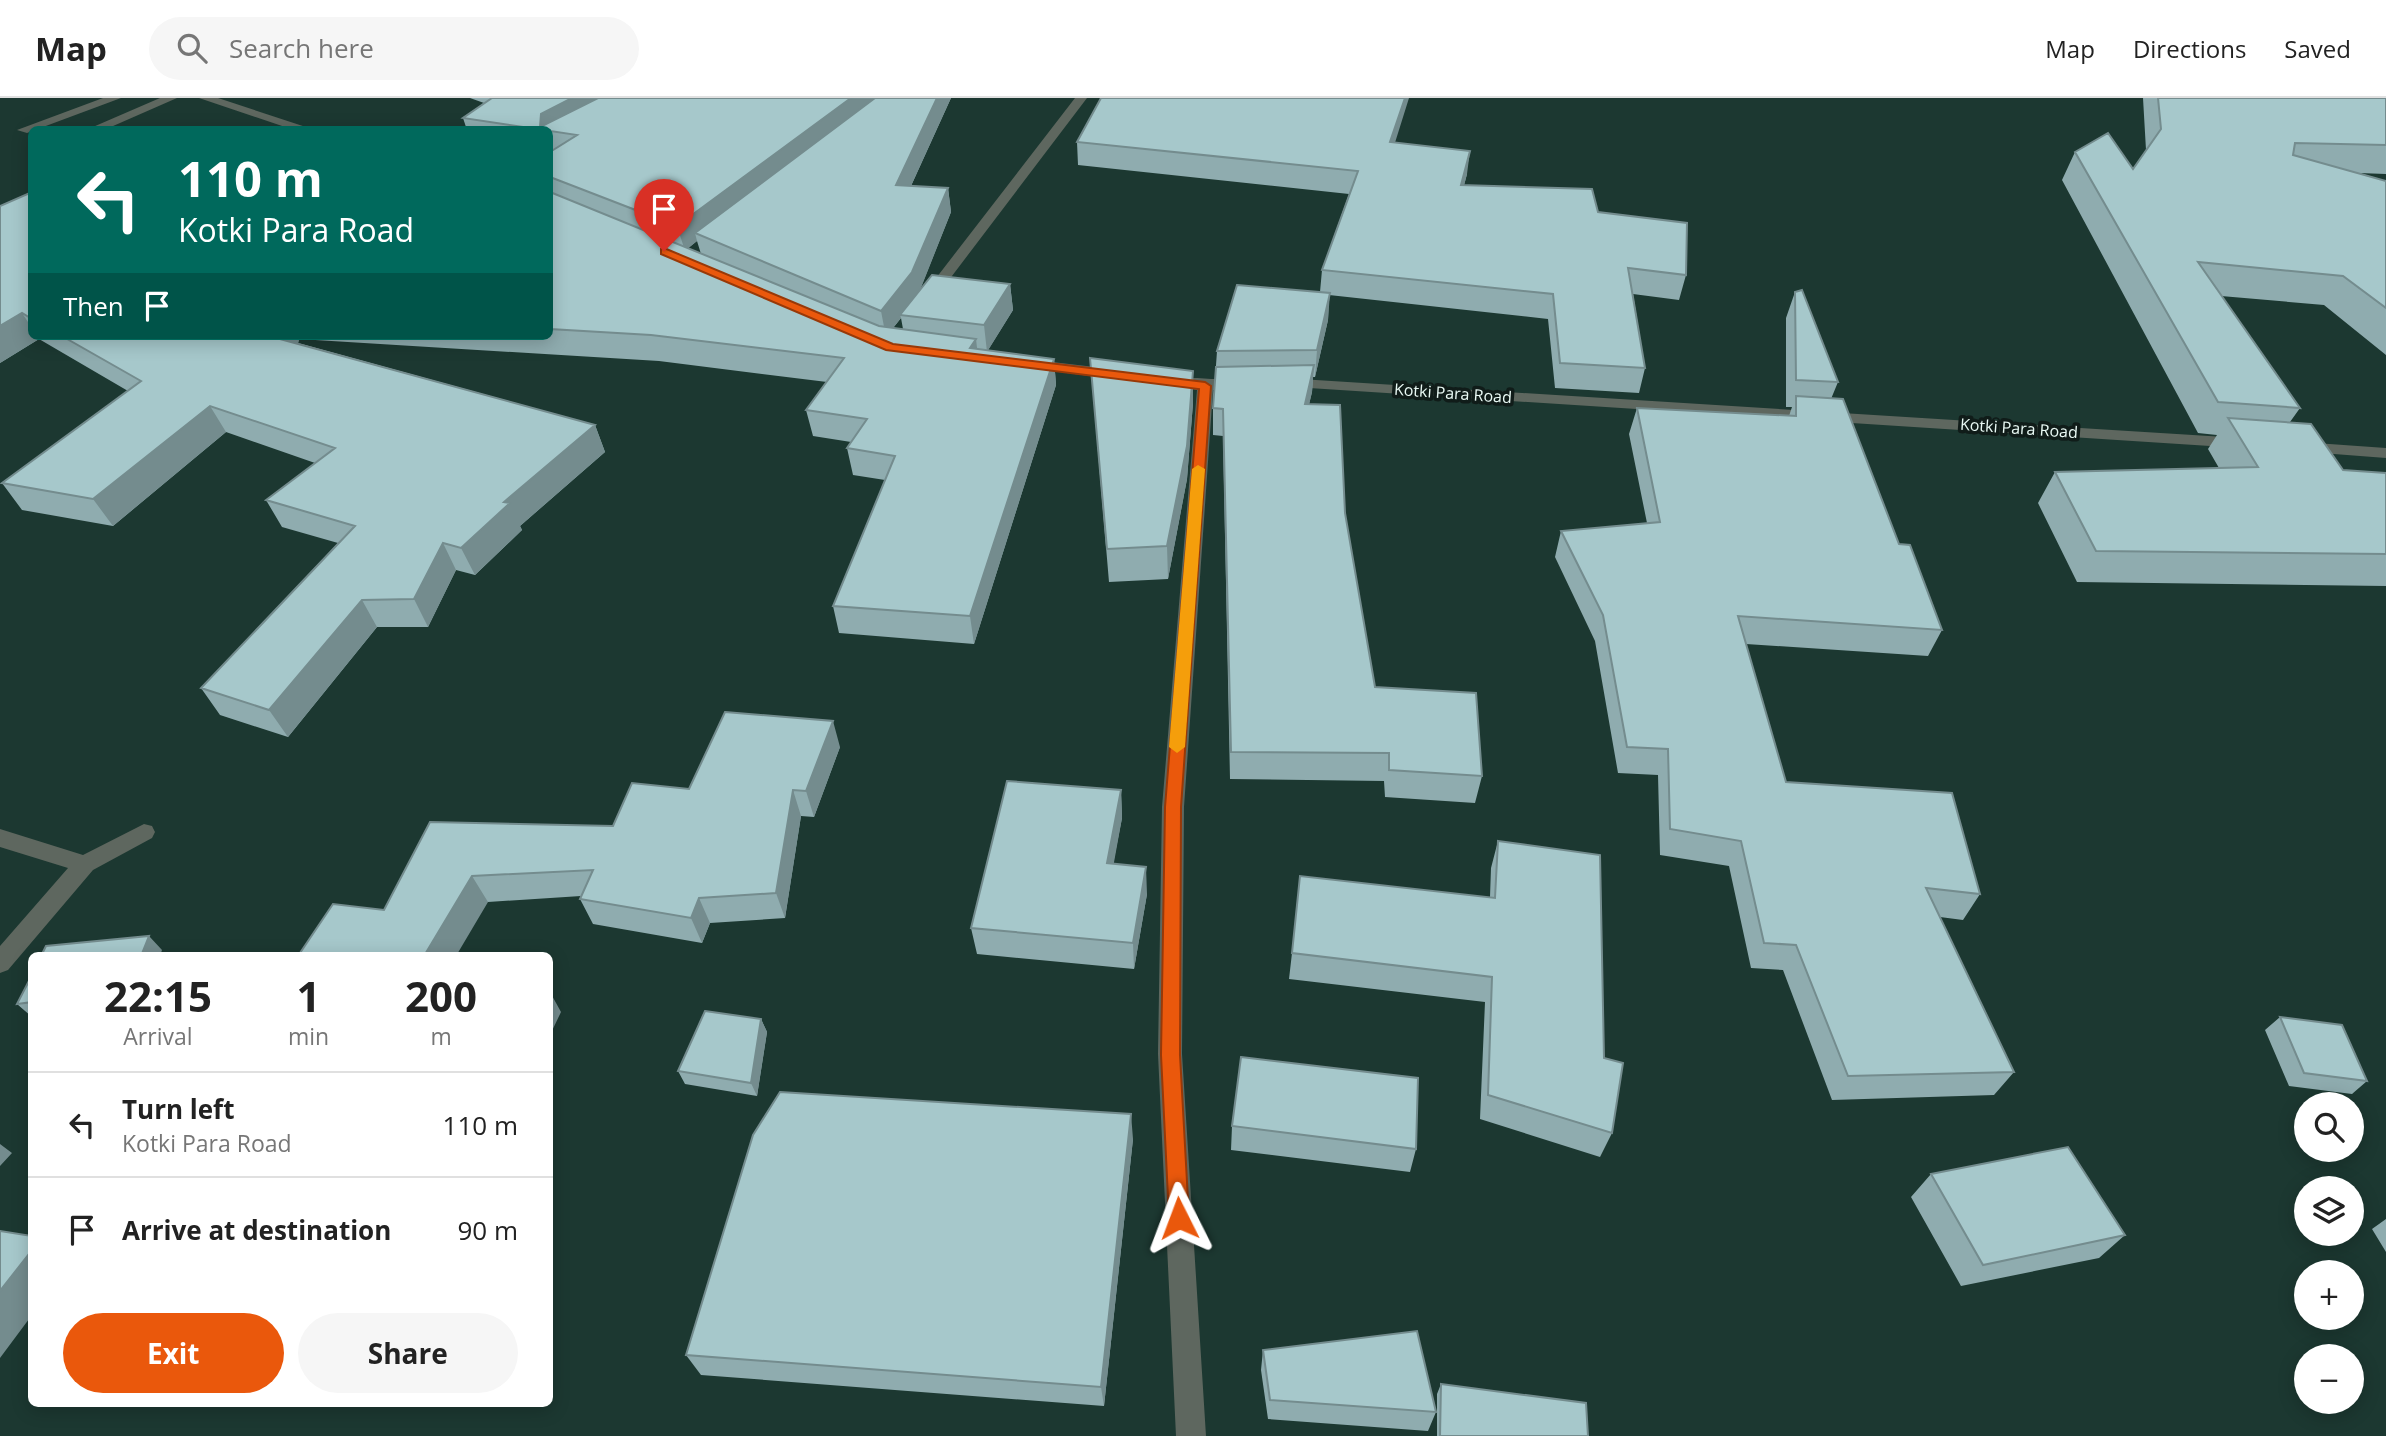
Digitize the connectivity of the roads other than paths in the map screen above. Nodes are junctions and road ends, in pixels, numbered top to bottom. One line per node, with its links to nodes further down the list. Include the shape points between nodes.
1 (116, 98): 5 (street)
2 (171, 98): 6 (street)
3 (205, 98): 7 (street)
4 (1081, 98): 10 (street)
5 (35, 126)
6 (102, 126)
7 (296, 126)
8 (28, 128): 9 (street)
9 (23, 130)
10 (915, 315)
11 (1013, 362): 12 (street, Kotki Para Road)
12 (1205, 386): 13 (street, Kotki Para Road, via 1297,383); 20 (street, via 1173,807 1170,1055)
13 (2262, 444)
14 (2290, 446): 15 (street)
15 (2386, 453)
16 (144, 832): 18 (street)
17 (0, 838): 18 (street)
18 (85, 864): 19 (street)
19 (0, 963)
20 (1191, 1436)

